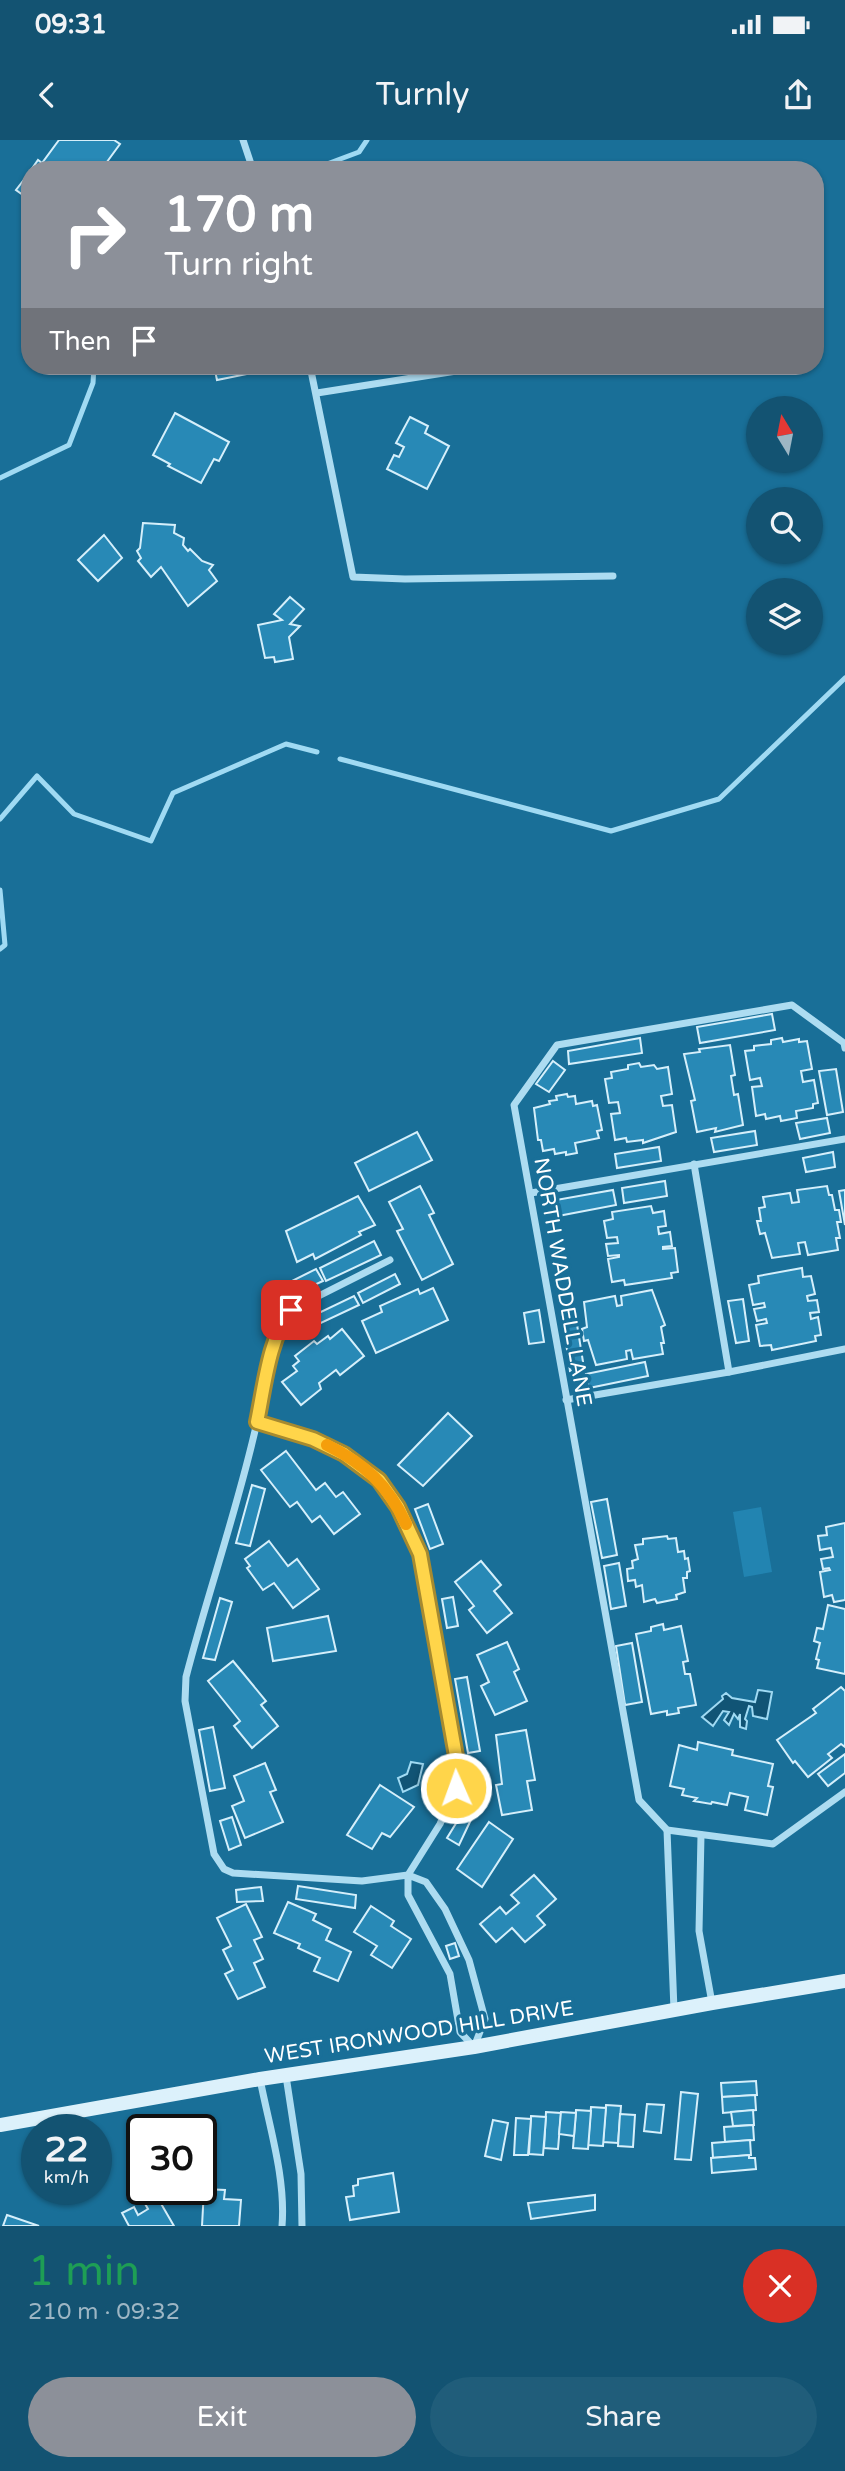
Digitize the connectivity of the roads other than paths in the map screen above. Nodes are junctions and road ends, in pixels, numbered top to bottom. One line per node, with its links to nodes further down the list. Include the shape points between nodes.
1 (243, 140): 2 (street)
2 (250, 161)
3 (312, 375): 5 (street)
4 (431, 375): 5 (street)
5 (317, 393): 6 (street, via 353,577)
6 (613, 576)
7 (845, 1048): 10 (street, NORTH WADDELL LANE, via 792,1005 558,1045 514,1105)
8 (845, 1139): 9 (street)
9 (694, 1164): 10 (street); 13 (street)
10 (531, 1193): 14 (street, NORTH WADDELL LANE)
11 (390, 1260): 15 (street, via 291,1310 284,1318)
12 (845, 1349): 13 (street)
13 (729, 1372): 14 (street)
14 (566, 1400): 17 (street, NORTH WADDELL LANE, via 639,1800)
15 (257, 1422): 19 (street, via 313,1439 344,1454 379,1480 398,1507 420,1554 456,1756 456,1788 440,1825); 19 (street, via 186,1677 185,1701 214,1854 224,1869 233,1873 362,1881)
16 (845, 1792): 18 (street, via 773,1844)
17 (667, 1830): 18 (street); 22 (street)
18 (701, 1835): 21 (street, via 699,1931)
19 (408, 1875): 23 (street, via 408,1895 450,1975 460,2032); 23 (street, via 425,1882 439,1900 469,1960 485,2019)
20 (845, 1982): 21 (street, WEST IRONWOOD HILL DRIVE)
21 (712, 2003): 22 (street, WEST IRONWOOD HILL DRIVE)
22 (674, 2010): 23 (street, WEST IRONWOOD HILL DRIVE)
23 (474, 2047): 24 (street, WEST IRONWOOD HILL DRIVE)
24 (286, 2076): 25 (street, WEST IRONWOOD HILL DRIVE); 28 (street, via 301,2174)
25 (260, 2079): 26 (street, WEST IRONWOOD HILL DRIVE); 27 (street, via 280,2178)
26 (0, 2125)
27 (282, 2226)
28 (302, 2226)

